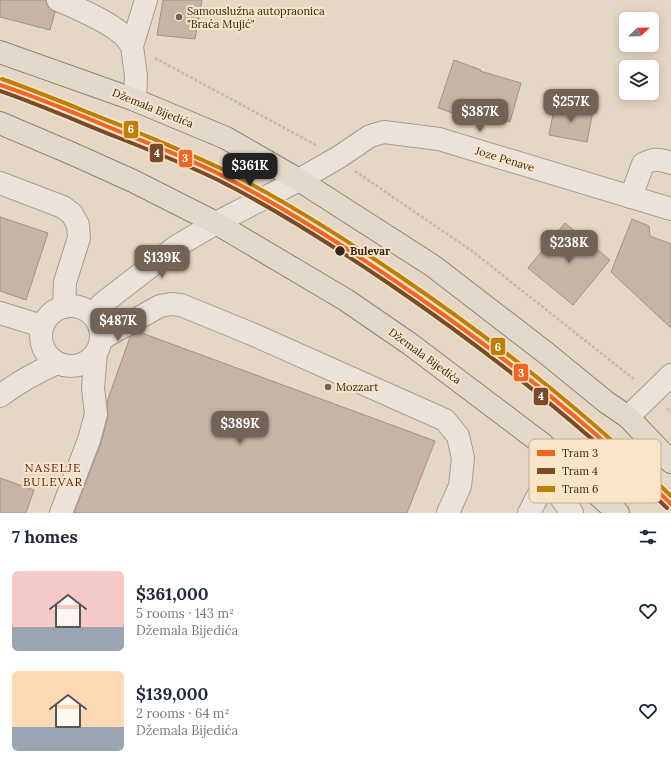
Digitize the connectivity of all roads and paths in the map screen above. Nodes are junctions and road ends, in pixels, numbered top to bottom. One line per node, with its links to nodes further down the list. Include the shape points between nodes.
1 (146, 0): 3 (street)
2 (69, 2): 3 (street, via 111,26)
3 (132, 46): 5 (street, via 136,76); 7 (path)
4 (0, 52): 5 (main road, Džemala Bijedića)
5 (135, 100): 9 (main road, Džemala Bijedića, via 226,138)
6 (0, 123): 13 (main road, Džemala Bijedića, via 134,181)
7 (339, 157): 9 (street, Joze Penave); 11 (street, Joze Penave, via 370,136 384,132 439,138); 23 (path, via 359,174 472,251)
8 (671, 163): 11 (street, via 651,159 643,164)
9 (299, 180): 13 (street); 25 (main road, Džemala Bijedića, via 433,266)
10 (0, 183): 14 (street, via 63,207 72,214 78,225 79,238 65,282)
11 (631, 197): 12 (street, Joze Penave)
12 (671, 210)
13 (216, 223): 16 (street, via 177,246); 26 (main road, Džemala Bijedića, via 346,300 410,344)
14 (64, 307): 16 (street, via 79,307); 17 (street, via 51,314)
15 (0, 313): 17 (street)
16 (92, 314): 18 (street, via 100,330)
17 (42, 333): 19 (street, via 46,353); 22 (street, via 32,358)
18 (98, 346): 19 (street, via 89,360 80,365); 21 (street); 34 (street, via 160,306 181,305 445,420 458,436 463,458 460,486)
19 (64, 365): 21 (street, via 81,375); 22 (street, via 42,370)
20 (671, 375): 23 (street)
21 (93, 388): 33 (street, via 96,414 89,440)
22 (4, 393)
23 (653, 394): 24 (path); 25 (street)
24 (671, 412)
25 (628, 417): 27 (main road, Džemala Bijedića)
26 (536, 439)
27 (649, 439)
28 (661, 452): 29 (main road, Džemala Bijedića)
29 (671, 462)
30 (534, 503): 35 (street)
31 (565, 503): 36 (street)
32 (607, 503): 37 (main road, Džemala Bijedića)
33 (61, 513)
34 (448, 513)
35 (529, 513)
36 (572, 513)
37 (618, 513)

